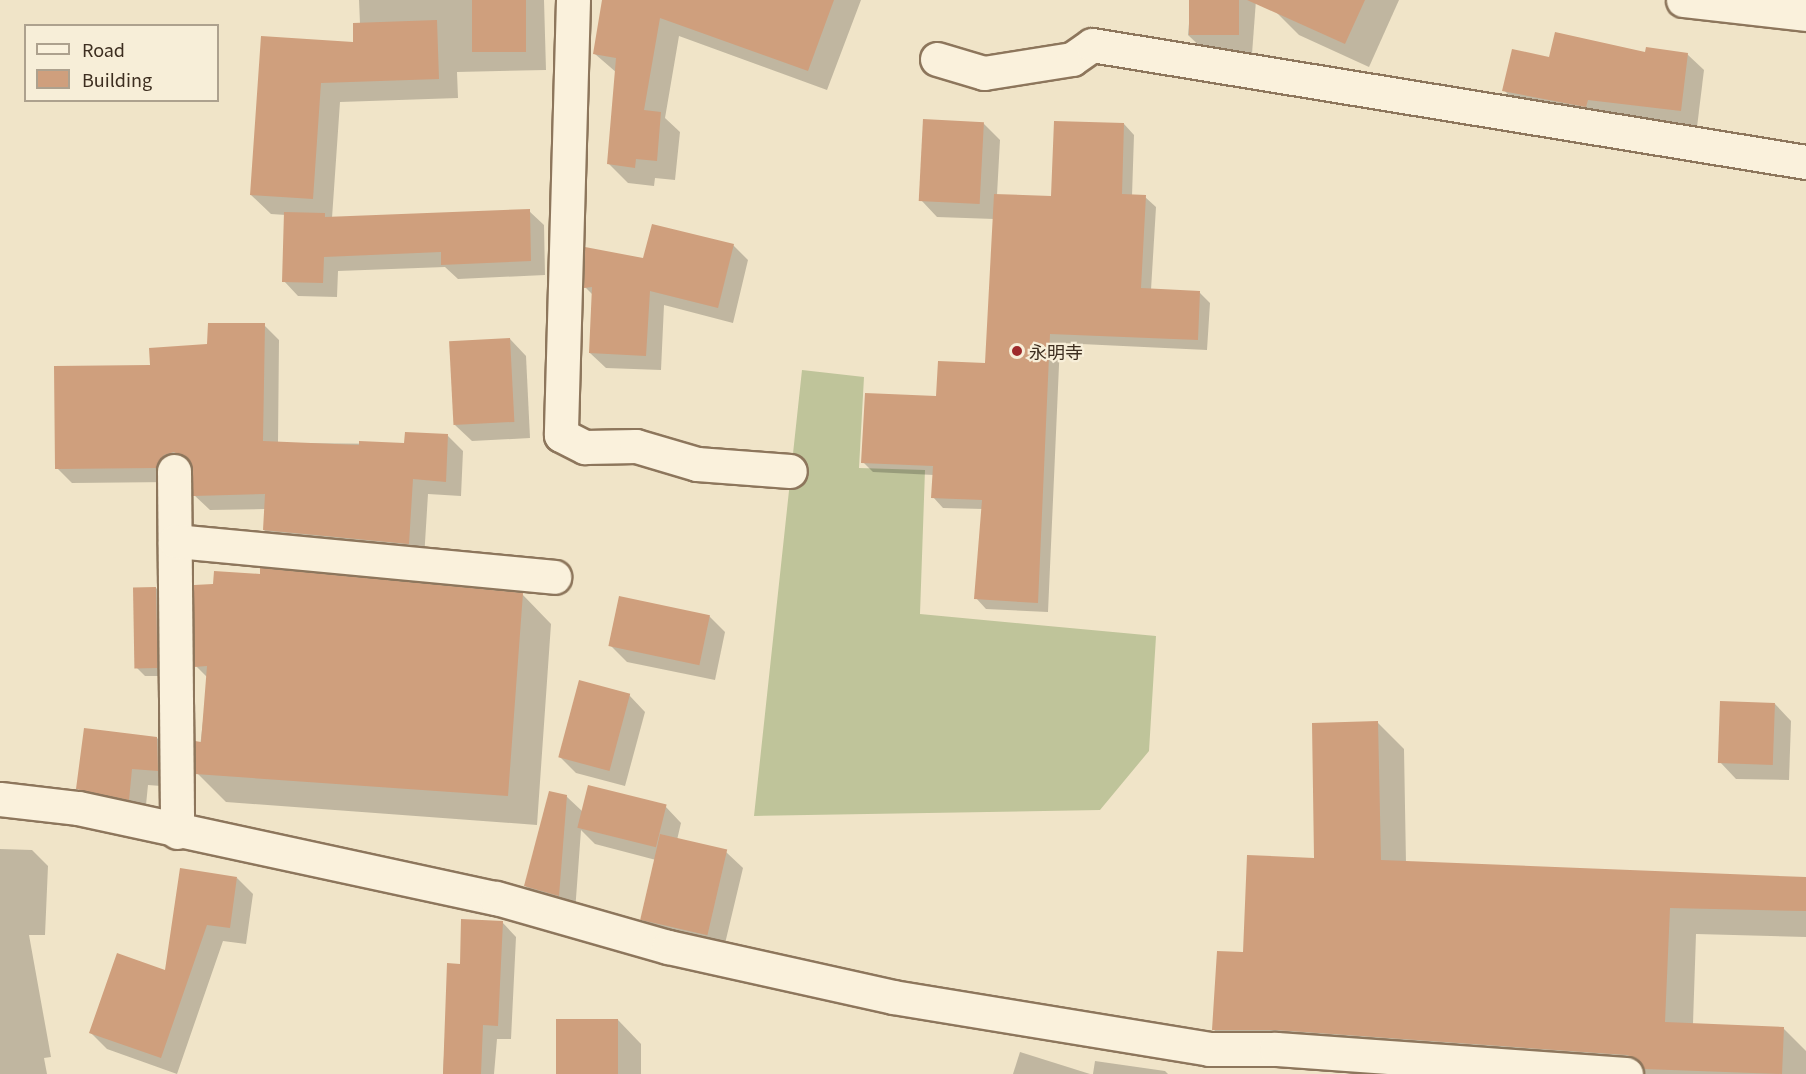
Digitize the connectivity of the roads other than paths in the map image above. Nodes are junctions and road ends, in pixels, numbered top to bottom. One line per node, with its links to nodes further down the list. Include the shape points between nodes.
1 (573, 0): 7 (street, via 561,435 585,447 636,446 697,464)
2 (1683, 0): 3 (street)
3 (1806, 14)
4 (938, 59): 5 (street, via 984,73 1072,59 1092,45)
5 (1806, 162)
6 (174, 471): 8 (street)
7 (790, 471)
8 (175, 542): 9 (street); 11 (street)
9 (554, 577)
10 (0, 799): 11 (street, via 78,808)
11 (177, 832): 12 (street, via 496,898 668,947 893,997 1209,1049 1276,1049)
12 (1626, 1074)

